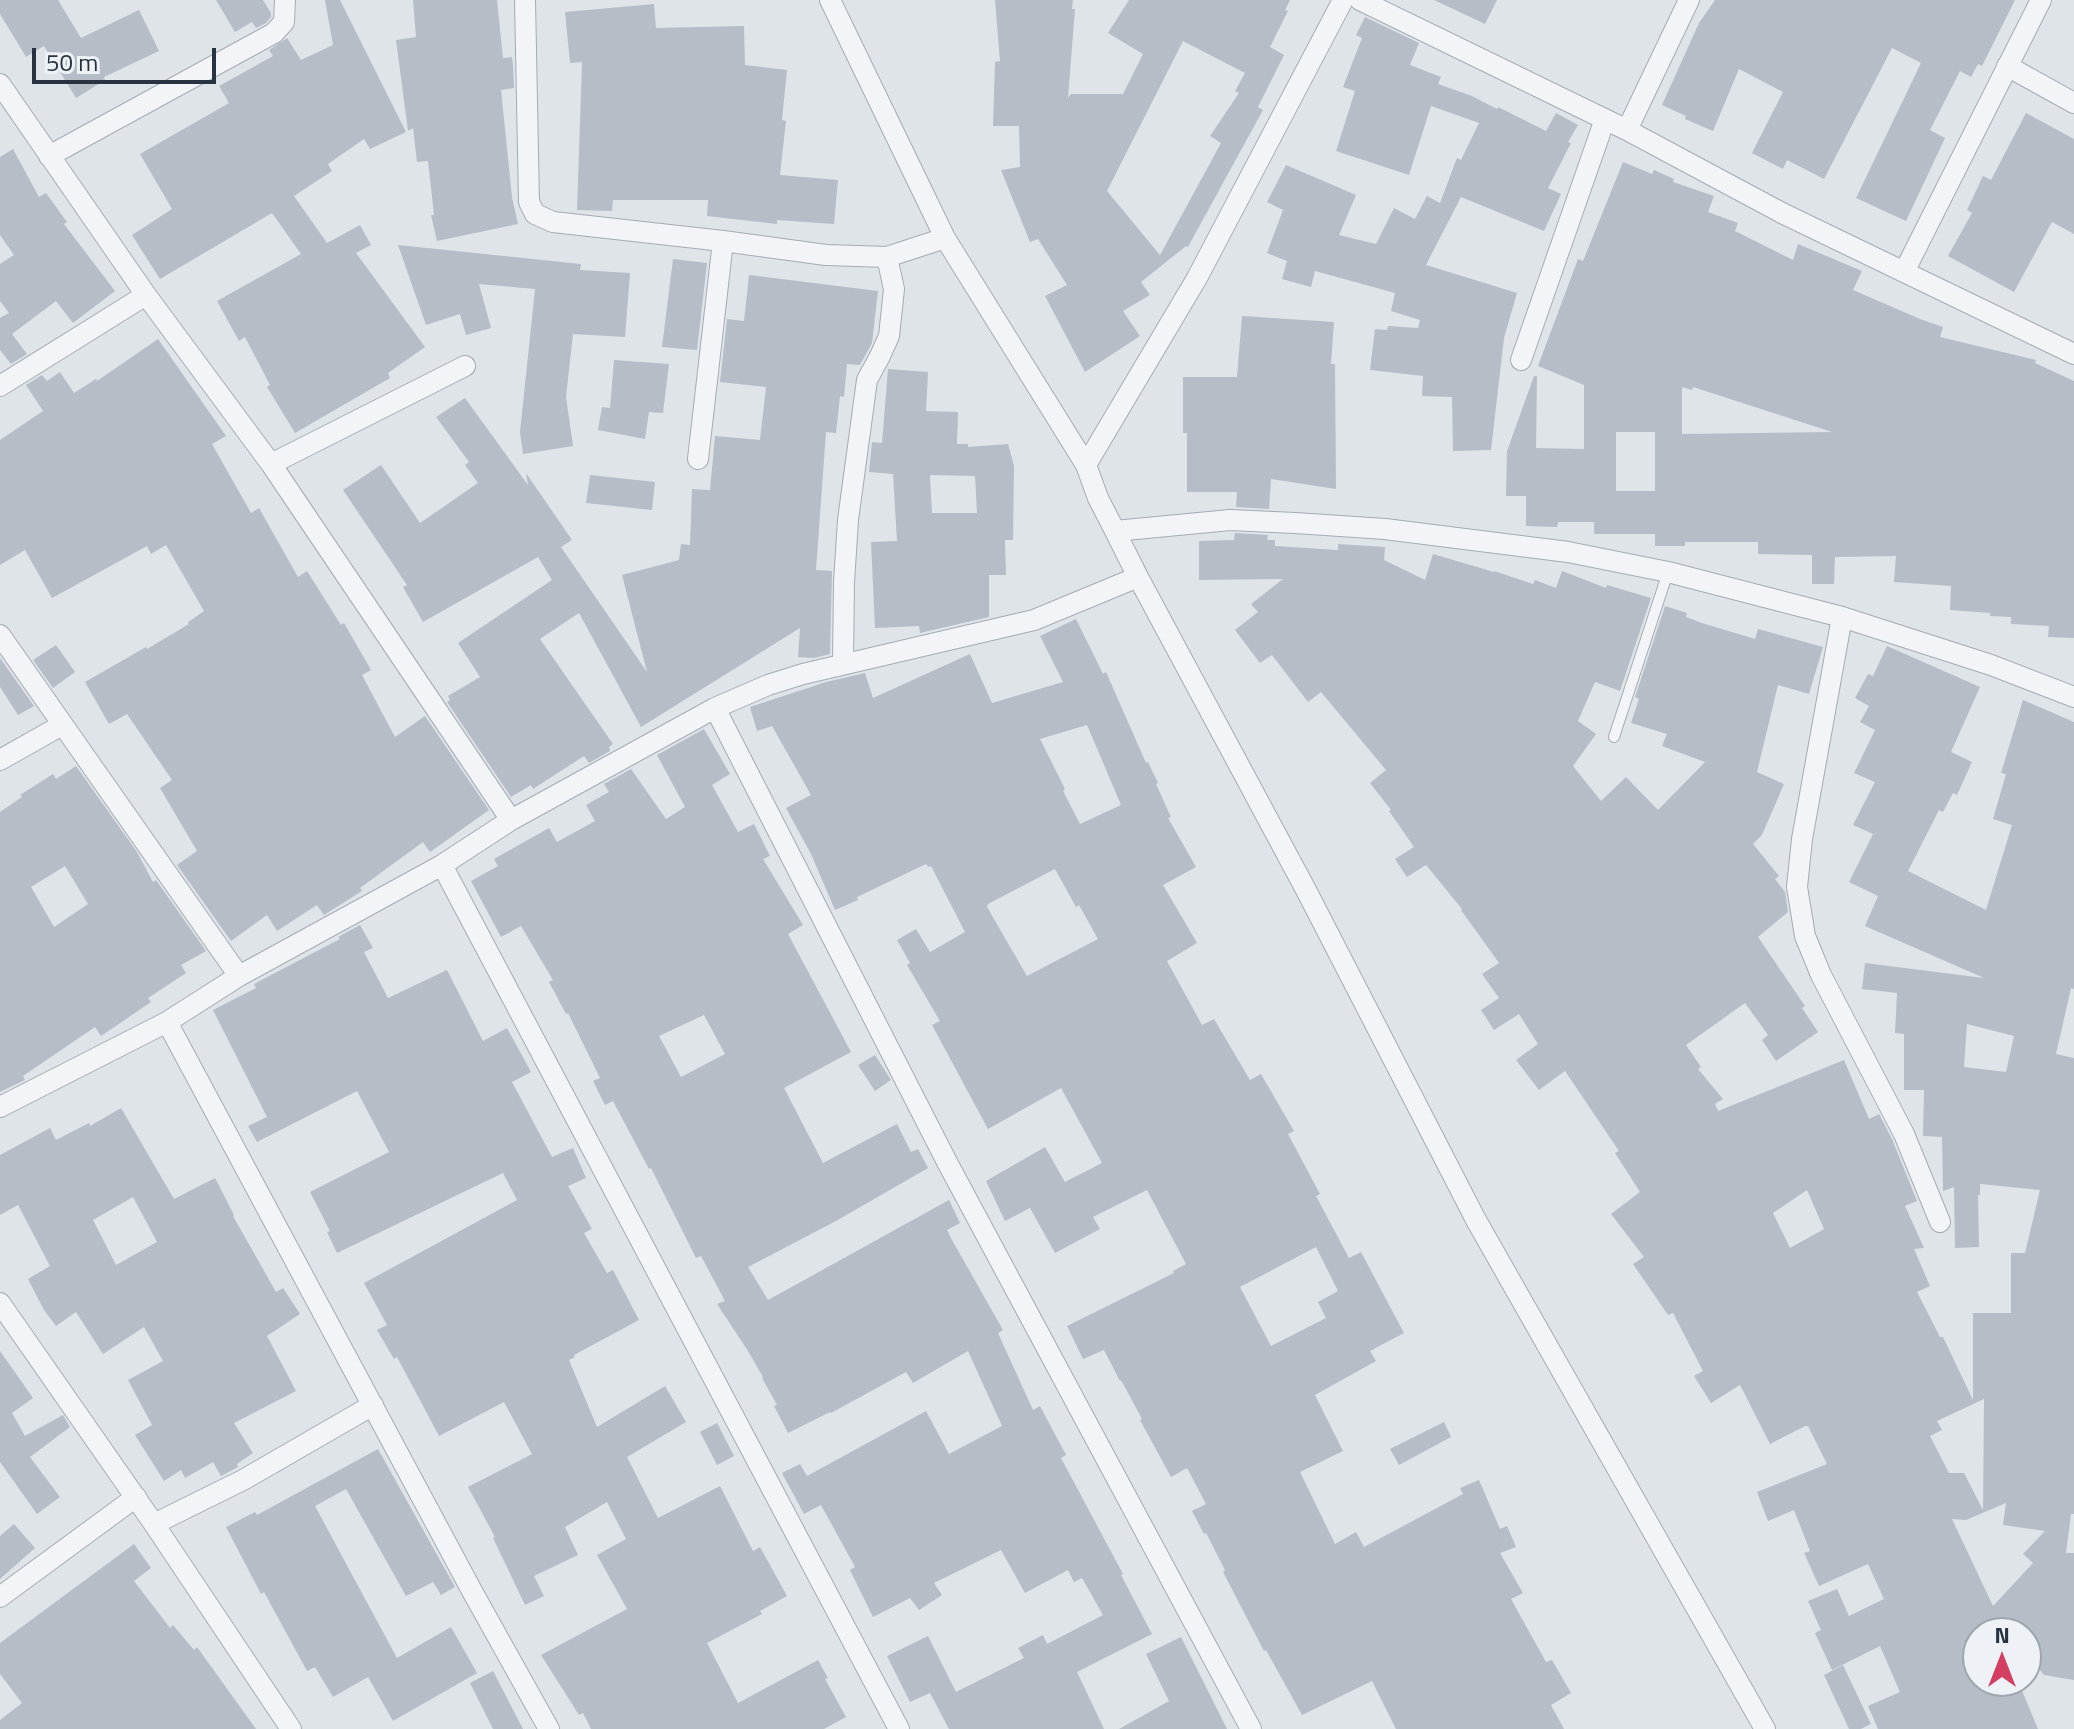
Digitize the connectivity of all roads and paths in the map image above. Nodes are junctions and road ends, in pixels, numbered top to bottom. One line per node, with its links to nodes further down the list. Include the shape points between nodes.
1 (285, 0): 13 (street, via 284,22 274,33)
2 (525, 0): 15 (street, via 529,202 535,214 553,222)
3 (830, 0): 14 (street)
4 (1343, 0): 25 (street, via 1197,278)
5 (1360, 0): 11 (street)
6 (1689, 0): 12 (street)
7 (2041, 0): 8 (street)
8 (2007, 66): 10 (street); 17 (street)
9 (0, 84): 13 (street)
10 (2074, 103)
11 (1605, 119): 12 (street); 20 (street)
12 (1627, 130): 17 (street)
13 (49, 156): 18 (street)
14 (945, 238): 16 (street); 25 (street)
15 (723, 241): 16 (street); 23 (street)
16 (887, 257): 31 (street, via 894,289 889,336 867,380 848,520)
17 (1904, 272): 19 (street)
18 (146, 295): 22 (street); 24 (street)
19 (2074, 354)
20 (1521, 360)
21 (465, 366): 24 (street)
22 (0, 386)
23 (698, 459)
24 (271, 464): 37 (street)
25 (1086, 465): 26 (street)
26 (1115, 531): 27 (street, via 1230,520 1385,529 1568,552); 28 (street)
27 (1668, 572): 29 (street); 35 (lane)
28 (1138, 577): 31 (street, via 1034,620); 52 (street, via 1476,1220)
29 (1842, 617): 32 (street); 42 (street, via 1797,887 1805,936 1821,975 1904,1134)
30 (0, 635): 34 (street)
31 (843, 663): 33 (street, via 768,685)
32 (2074, 697)
33 (715, 708): 37 (street); 51 (street, via 947,1162)
34 (62, 725): 36 (street); 39 (street)
35 (1614, 737)
36 (0, 760)
37 (511, 820): 38 (street)
38 (442, 865): 39 (street); 50 (street)
39 (239, 976): 40 (street)
40 (167, 1022): 41 (street); 44 (street)
41 (0, 1107)
42 (1940, 1222)
43 (0, 1303): 45 (street)
44 (373, 1405): 46 (street); 49 (street)
45 (136, 1497): 46 (street); 47 (street)
46 (154, 1524): 48 (street)
47 (0, 1597)
48 (291, 1729)
49 (549, 1729)
50 (899, 1729)
51 (1251, 1729)
52 (1765, 1729)

